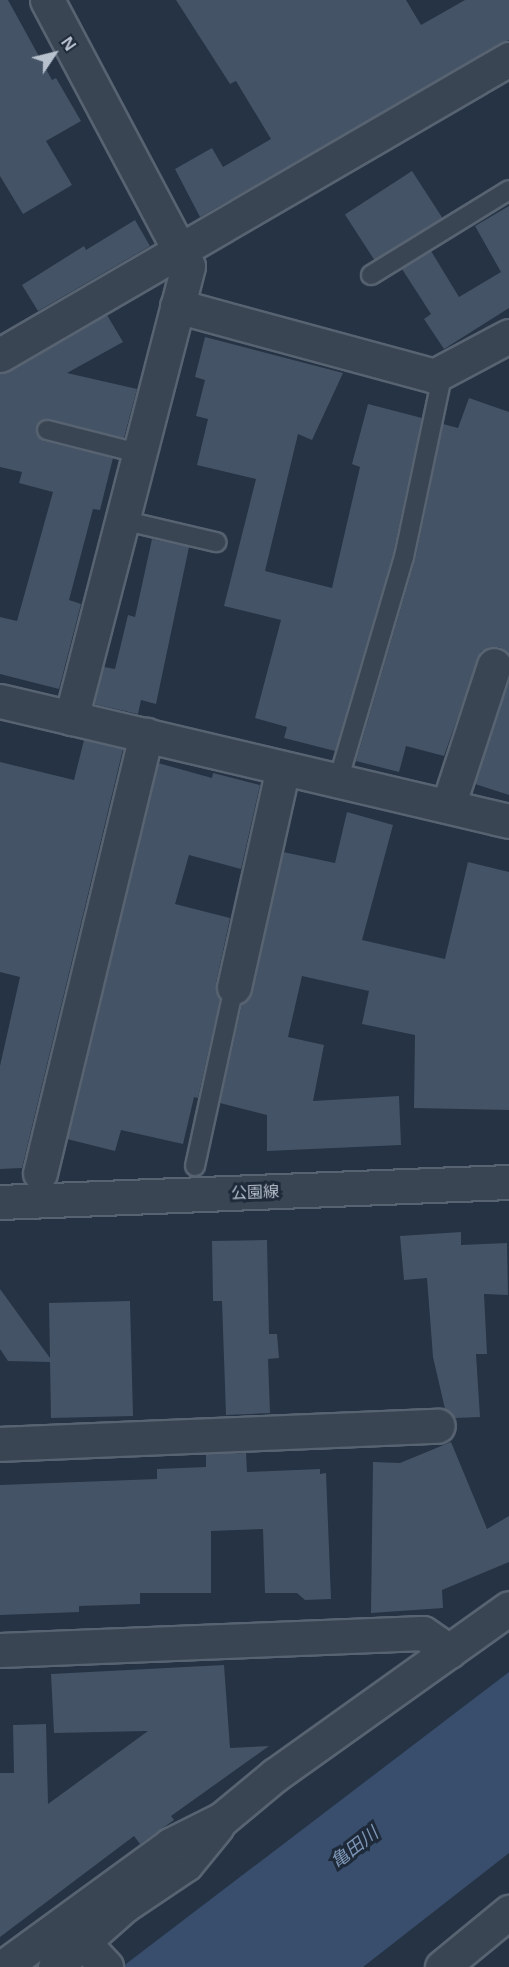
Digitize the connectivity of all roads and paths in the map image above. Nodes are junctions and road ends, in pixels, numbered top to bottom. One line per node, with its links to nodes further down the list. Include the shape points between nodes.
1 (47, 0): 4 (street)
2 (509, 59): 4 (street)
3 (509, 190): 5 (lane)
4 (179, 249): 6 (street, via 188,266); 8 (street)
5 (371, 275)
6 (177, 306): 9 (street, via 434,376); 11 (street)
7 (509, 336): 9 (street)
8 (0, 355)
9 (443, 372): 19 (lane, via 405,557)
10 (47, 430): 11 (lane)
11 (138, 453): 12 (street)
12 (122, 520): 13 (lane); 16 (street)
13 (216, 542)
14 (494, 665): 20 (street)
15 (0, 701): 16 (street)
16 (70, 718): 17 (street)
17 (146, 735): 18 (street); 24 (street)
18 (283, 768): 19 (street); 22 (street)
19 (338, 781): 20 (street)
20 (448, 806): 21 (street)
21 (509, 821)
22 (234, 987): 23 (lane)
23 (195, 1166)
24 (40, 1173)
25 (509, 1182): 26 (street, 公園線)
26 (0, 1202)
27 (438, 1426): 28 (street)
28 (0, 1444)
29 (509, 1608): 31 (street)
30 (0, 1650): 31 (street, via 423,1633)
31 (449, 1651): 32 (street, via 275,1775)
32 (222, 1819): 34 (street, via 186,1864 125,1905); 35 (street, via 170,1845)
33 (509, 1912): 37 (street)
34 (97, 1957): 36 (street)
35 (3, 1967)
36 (55, 1967)
37 (442, 1967)

